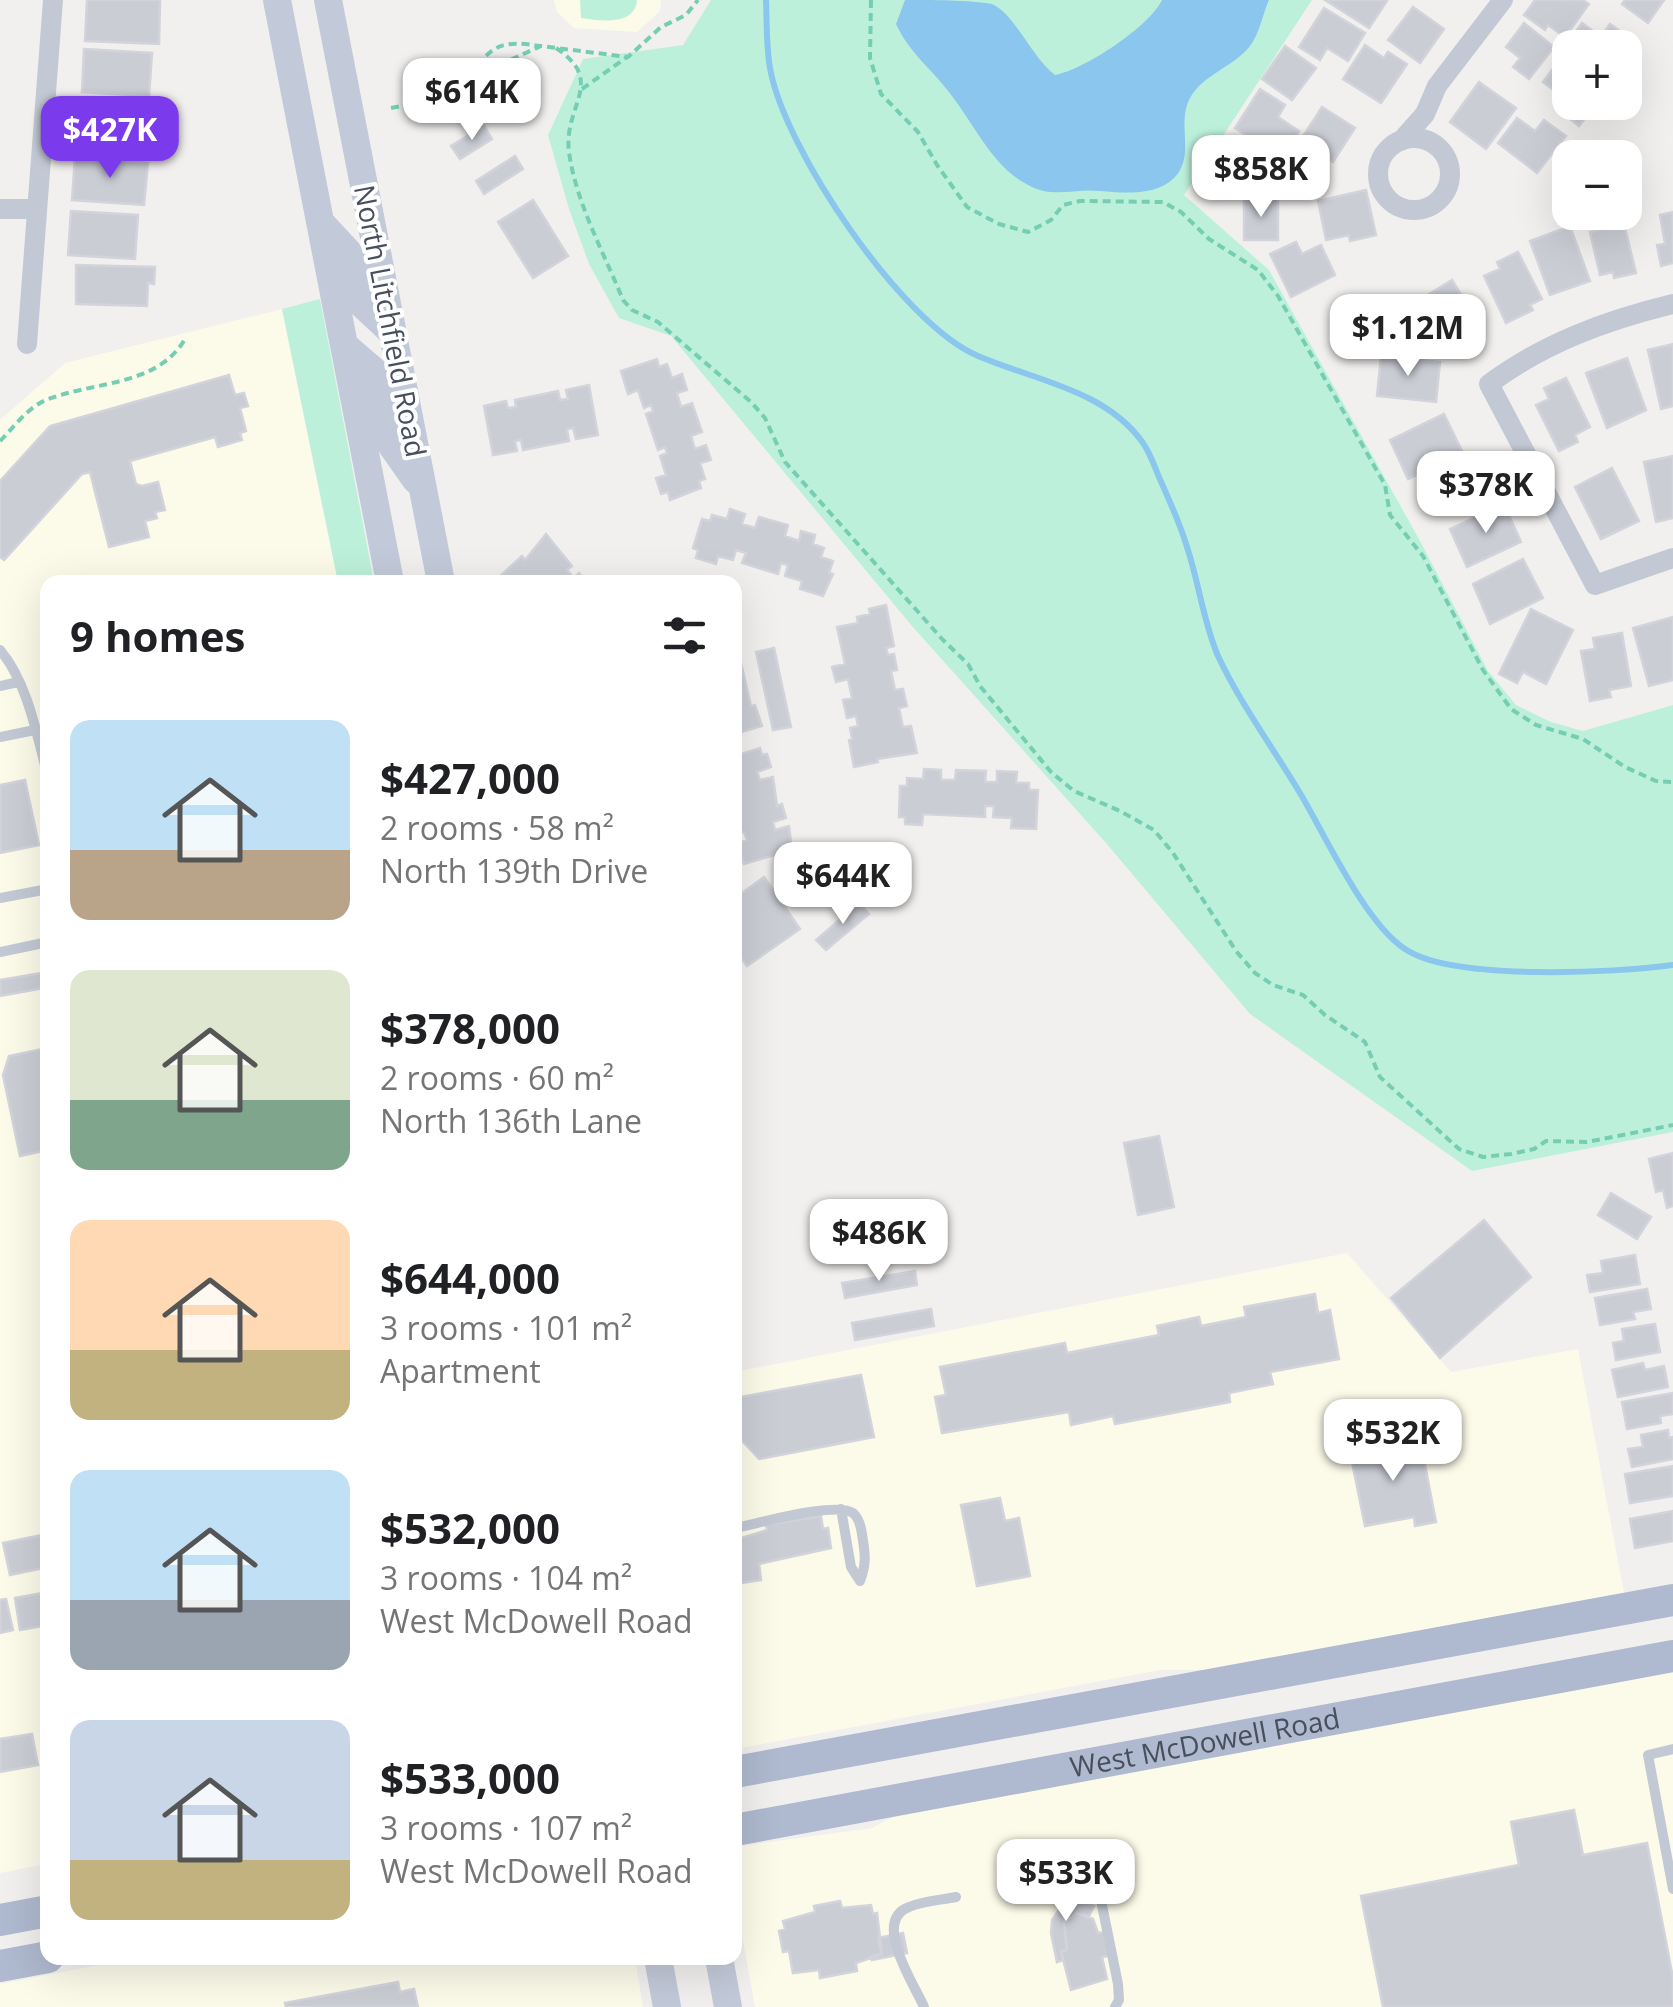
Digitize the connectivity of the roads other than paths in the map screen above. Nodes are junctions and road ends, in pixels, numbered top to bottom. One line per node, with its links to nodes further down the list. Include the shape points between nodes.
1 (53, 0): 9 (street)
2 (278, 0): 10 (main road, North Litchfield Road)
3 (328, 0): 12 (main road, North Litchfield Road)
4 (1502, 0): 5 (street, via 1437,86)
5 (1425, 114): 6 (street); 7 (street)
6 (1400, 141): 7 (street, via 1420,138); 7 (street, via 1383,157 1378,178 1388,198 1409,210 1434,205 1448,186 1448,161)
7 (1437, 146)
8 (0, 209): 9 (street)
9 (36, 209): 13 (street)
10 (320, 222): 12 (main road, via 348,252 361,303); 14 (main road, North Litchfield Road)
11 (1673, 304): 16 (street, via 1576,334 1490,384 1595,585)
12 (392, 332): 15 (main road, North Litchfield Road)
13 (27, 344)
14 (345, 346): 15 (main road, via 374,372 392,446); 17 (main road, North Litchfield Road)
15 (423, 489): 18 (main road, North Litchfield Road)
16 (1673, 558)
17 (389, 575)
18 (440, 575)
19 (0, 650): 20 (lane)
20 (18, 682): 21 (lane); 22 (lane)
21 (0, 686)
22 (35, 730): 23 (lane); 24 (lane)
23 (0, 737)
24 (40, 748)
25 (40, 890): 26 (lane)
26 (0, 898)
27 (40, 944): 28 (lane)
28 (0, 952)
29 (841, 1509): 29 (lane, via 851,1568 860,1580 867,1562 860,1523); 30 (lane)
30 (742, 1527)
31 (1673, 1600): 33 (main road, West McDowell Road)
32 (1673, 1656): 34 (main road, West McDowell Road)
33 (1308, 1667): 34 (main road); 36 (main road, West McDowell Road)
34 (1320, 1722): 37 (main road, West McDowell Road)
35 (1673, 1748): 39 (lane, via 1648,1754)
36 (742, 1771)
37 (742, 1829)
38 (1093, 1861): 50 (lane, via 1118,1984)
39 (1673, 1889)
40 (956, 1896): 49 (lane, via 907,1907 893,1928 904,1972)
41 (40, 1912): 42 (main road)
42 (0, 1920)
43 (40, 1958): 46 (main road)
44 (659, 1965): 47 (main road)
45 (719, 1965): 48 (main road)
46 (0, 1966)
47 (667, 2007)
48 (728, 2007)
49 (924, 2007)
50 (1115, 2007)

